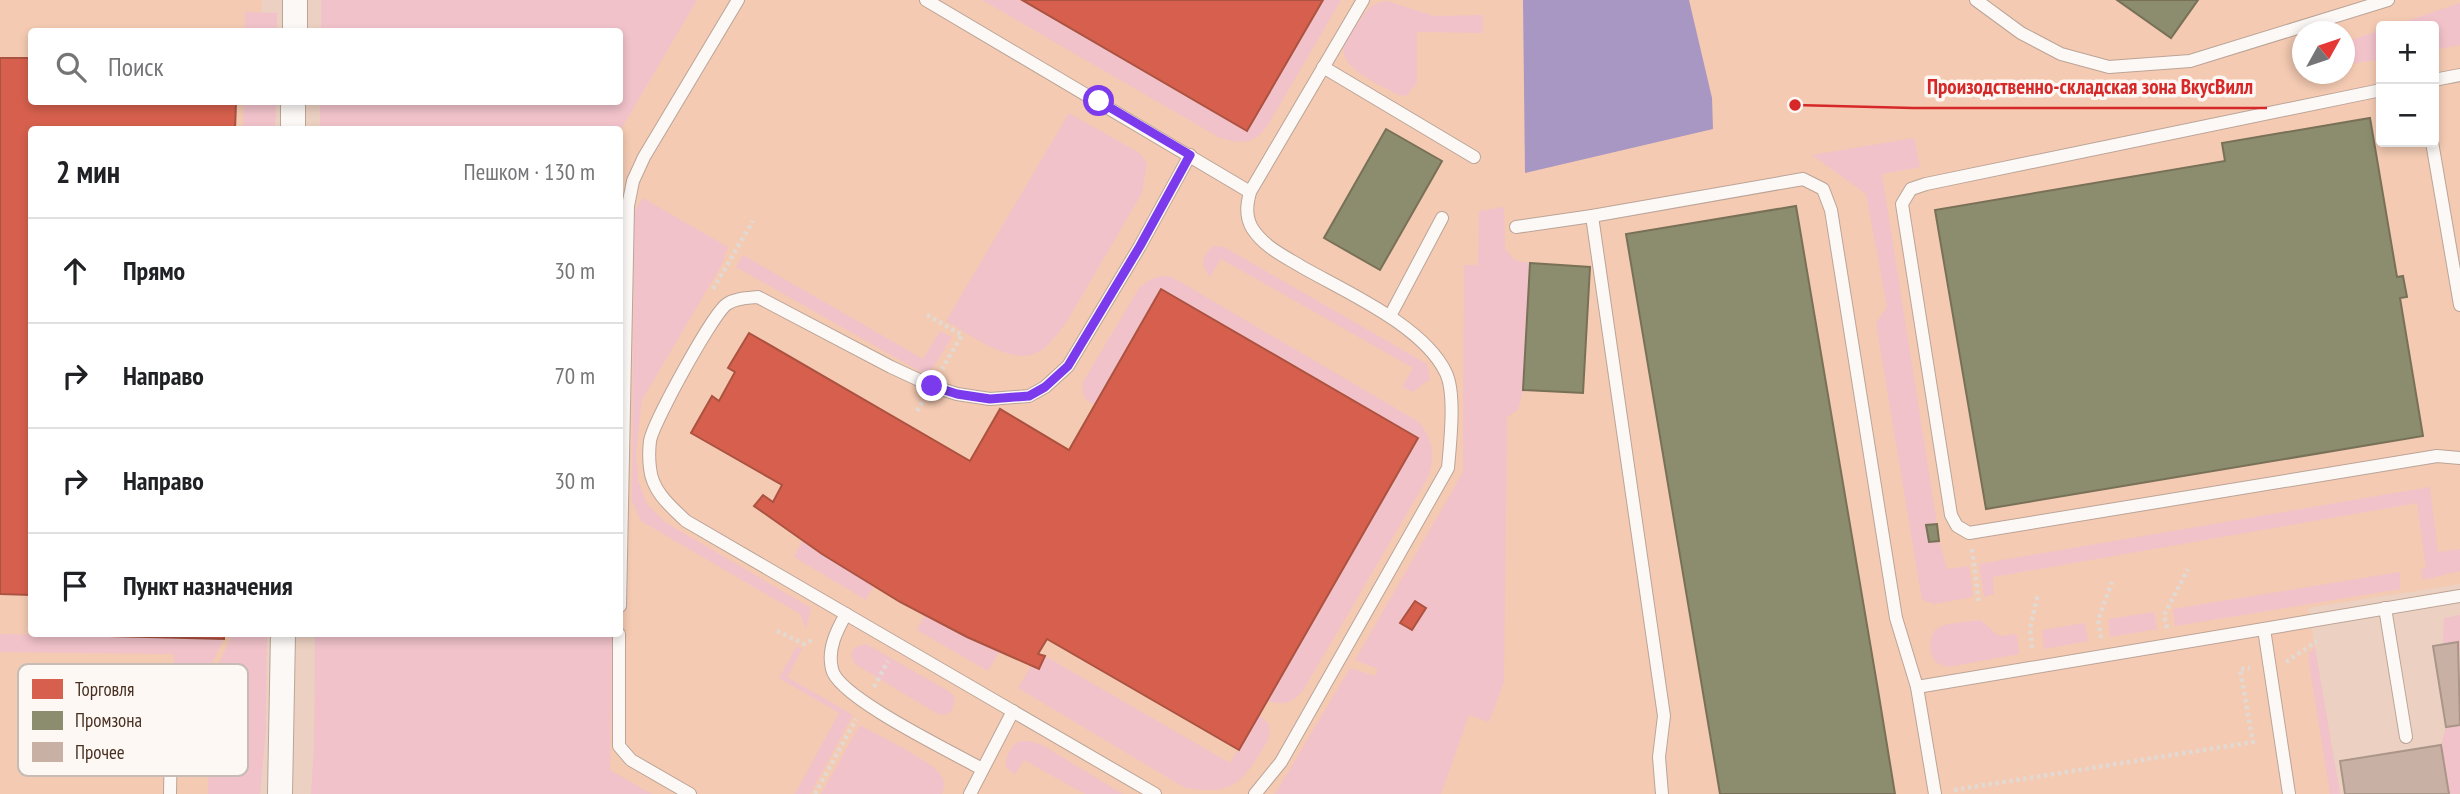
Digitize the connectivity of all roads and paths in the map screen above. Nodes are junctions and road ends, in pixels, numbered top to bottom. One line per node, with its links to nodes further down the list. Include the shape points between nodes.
1 (295, 0): 7 (street)
2 (738, 0): 29 (lane, via 633,181 628,219)
3 (926, 0): 15 (lane)
4 (1363, 0): 8 (lane)
5 (1976, 0): 6 (lane, via 2021,33 2061,54 2109,67 2190,61)
6 (2388, 0)
7 (295, 28)
8 (1323, 67): 16 (lane); 17 (lane)
9 (2460, 75): 10 (lane)
10 (2439, 79)
11 (2376, 91): 30 (lane, via 1911,189 1902,204 1951,515 1957,526)
12 (293, 105): 13 (street)
13 (293, 126)
14 (2433, 147): 23 (lane)
15 (1190, 155): 17 (lane); 26 (lane, via 1068,366 1053,380 1029,396 990,399)
16 (1475, 158)
17 (1250, 192): 25 (lane, via 1246,209 1252,228 1271,249)
18 (1592, 216): 21 (lane); 46 (lane, via 1804,179 1823,189 1831,210 1896,618); 57 (lane, via 1664,716 1659,757)
19 (1442, 218): 25 (lane)
20 (752, 221): 22 (path)
21 (1516, 227)
22 (712, 290)
23 (2460, 305)
24 (927, 315): 26 (path, via 962,335)
25 (1390, 316): 56 (lane, via 1431,348 1447,374 1448,468 1281,762)
26 (932, 386): 27 (path); 37 (lane, via 758,297 740,299 725,305 713,321 657,419 650,441 650,470 667,503 686,520)
27 (917, 411)
28 (2460, 458): 30 (lane, via 2437,456)
29 (623, 461)
30 (1969, 533): 35 (path)
31 (2188, 569): 42 (path, via 2164,615)
32 (2112, 582): 43 (path, via 2098,620)
33 (2038, 594): 45 (path, via 2030,628)
34 (2460, 596): 36 (lane)
35 (1979, 604)
36 (2385, 608): 38 (lane); 48 (lane)
37 (846, 614): 47 (lane); 49 (lane, via 830,651 832,672 839,684 865,704)
38 (2264, 629): 42 (lane); 44 (lane)
39 (2326, 635): 44 (path, via 2286,662)
40 (283, 637): 52 (street)
41 (619, 637): 53 (lane, via 619,746 631,760)
42 (2171, 644): 43 (lane)
43 (2103, 656): 45 (lane)
44 (2269, 664): 58 (path, via 2240,669 2253,742); 59 (lane)
45 (2035, 667): 46 (lane)
46 (1917, 687): 58 (lane)
47 (1013, 711): 49 (lane); 55 (lane)
48 (2406, 737)
49 (982, 769): 54 (lane)
50 (170, 776): 51 (lane)
51 (170, 794)
52 (280, 794)
53 (690, 794)
54 (970, 794)
55 (1156, 794)
56 (1255, 794)
57 (1662, 794)
58 (1935, 794)
59 (2289, 794)

